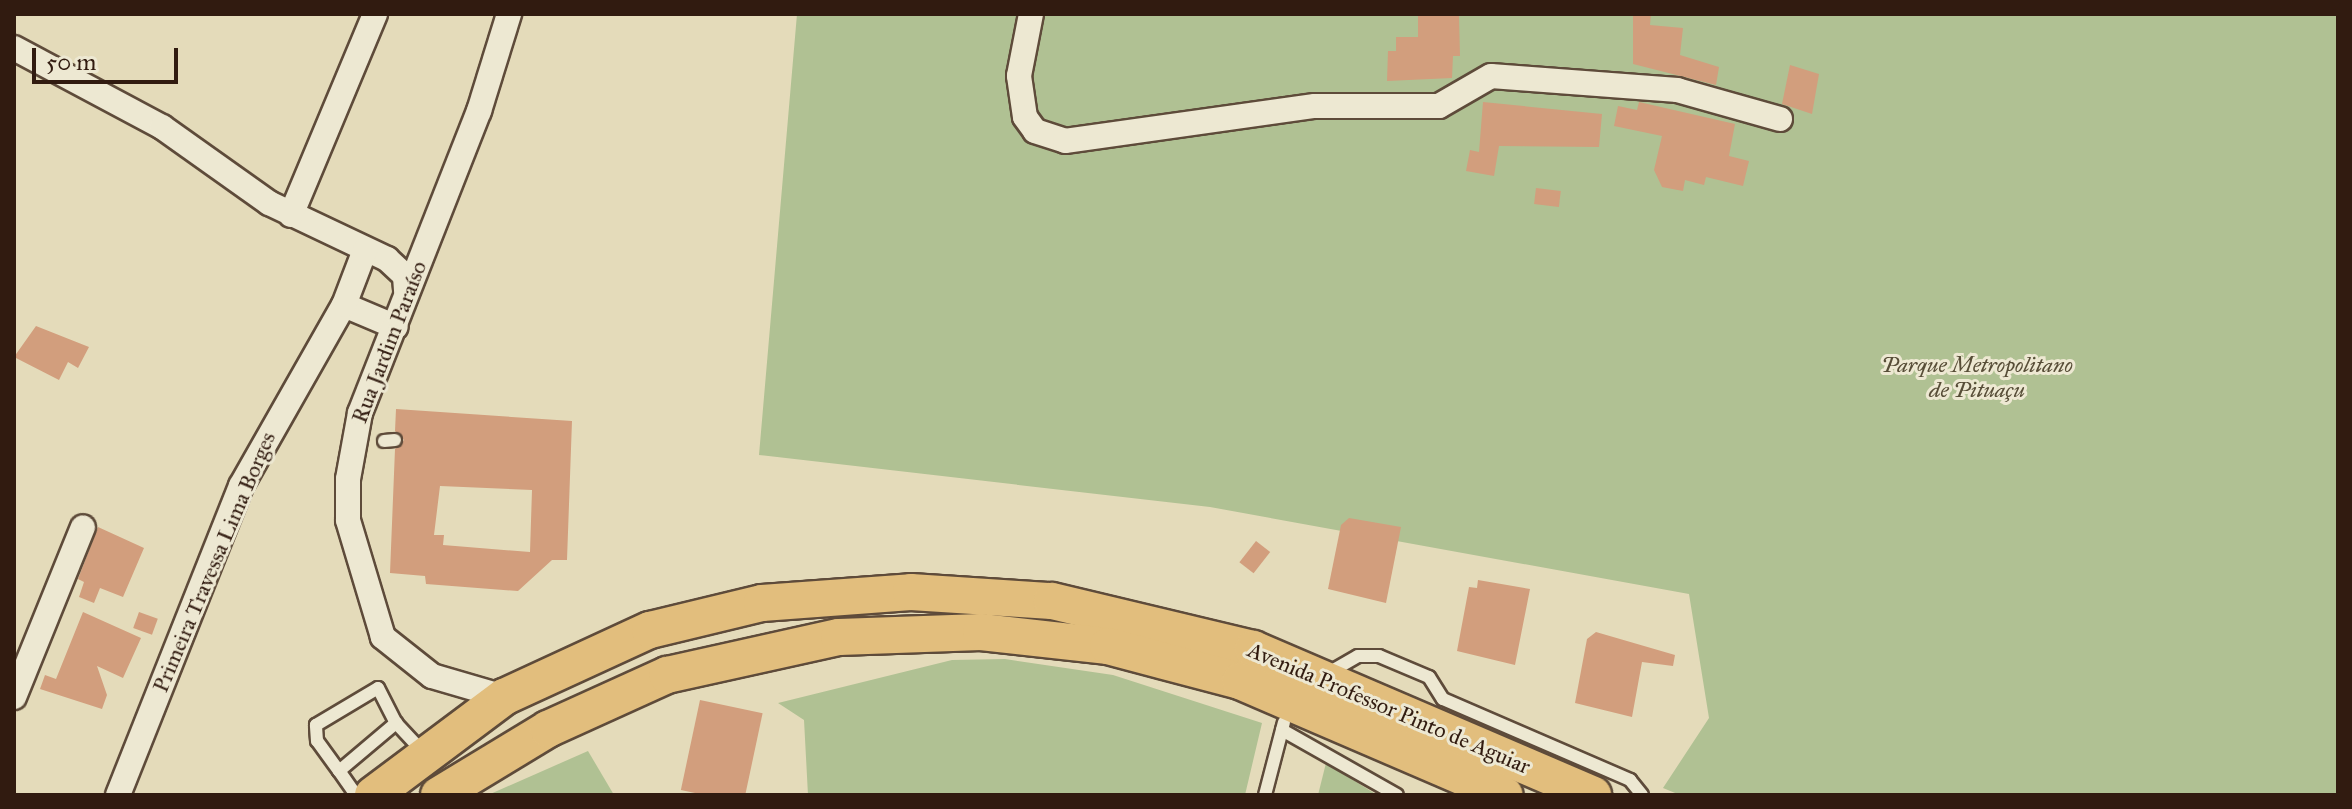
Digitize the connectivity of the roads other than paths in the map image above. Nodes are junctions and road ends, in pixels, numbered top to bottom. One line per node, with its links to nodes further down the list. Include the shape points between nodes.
1 (375, 14): 6 (street)
2 (509, 14): 8 (street, Rua Jardim Paraíso, via 479,111)
3 (1031, 14): 5 (street, via 1019,76 1025,117 1035,131 1065,141 1315,106 1439,106 1491,76 1677,90)
4 (14, 48): 6 (street, via 162,127)
5 (1780, 119)
6 (291, 215): 7 (street)
7 (365, 250): 8 (street, via 398,266); 9 (street, Primeira Travessa Lima Borges)
8 (406, 291): 10 (street, Rua Jardim Paraíso)
9 (344, 305): 10 (street); 19 (street, Primeira Travessa Lima Borges, via 241,486)
10 (396, 327): 14 (street, Rua Jardim Paraíso, via 351,445 348,520 367,595 383,637 407,662)
11 (83, 527): 13 (street)
12 (1322, 676): 14 (main road, Avenida Professor Pinto de Aguiar, via 1253,649 1115,613 985,593 896,592 703,615 597,650); 26 (main road, Avenida Professor Pinto de Aguiar); 27 (lane, via 1374,655 1429,677 1443,699 1630,780)
13 (14, 697)
14 (504, 697): 17 (main road, Avenida Professor Pinto de Aguiar)
15 (1285, 715): 22 (main road, Avenida Professor Pinto de Aguiar, via 1182,663 1045,637 839,637 643,684); 23 (lane); 24 (lane); 25 (main road, Avenida Professor Pinto de Aguiar)
16 (396, 723): 17 (lane); 18 (lane); 18 (lane, via 378,688 316,725 317,741)
17 (424, 753): 21 (main road, Avenida Professor Pinto de Aguiar)
18 (339, 771): 20 (lane)
19 (118, 795)
20 (356, 795)
21 (373, 795)
22 (439, 795)
23 (1265, 795)
24 (1397, 795)
25 (1505, 795)
26 (1593, 795)
27 (1642, 795)

